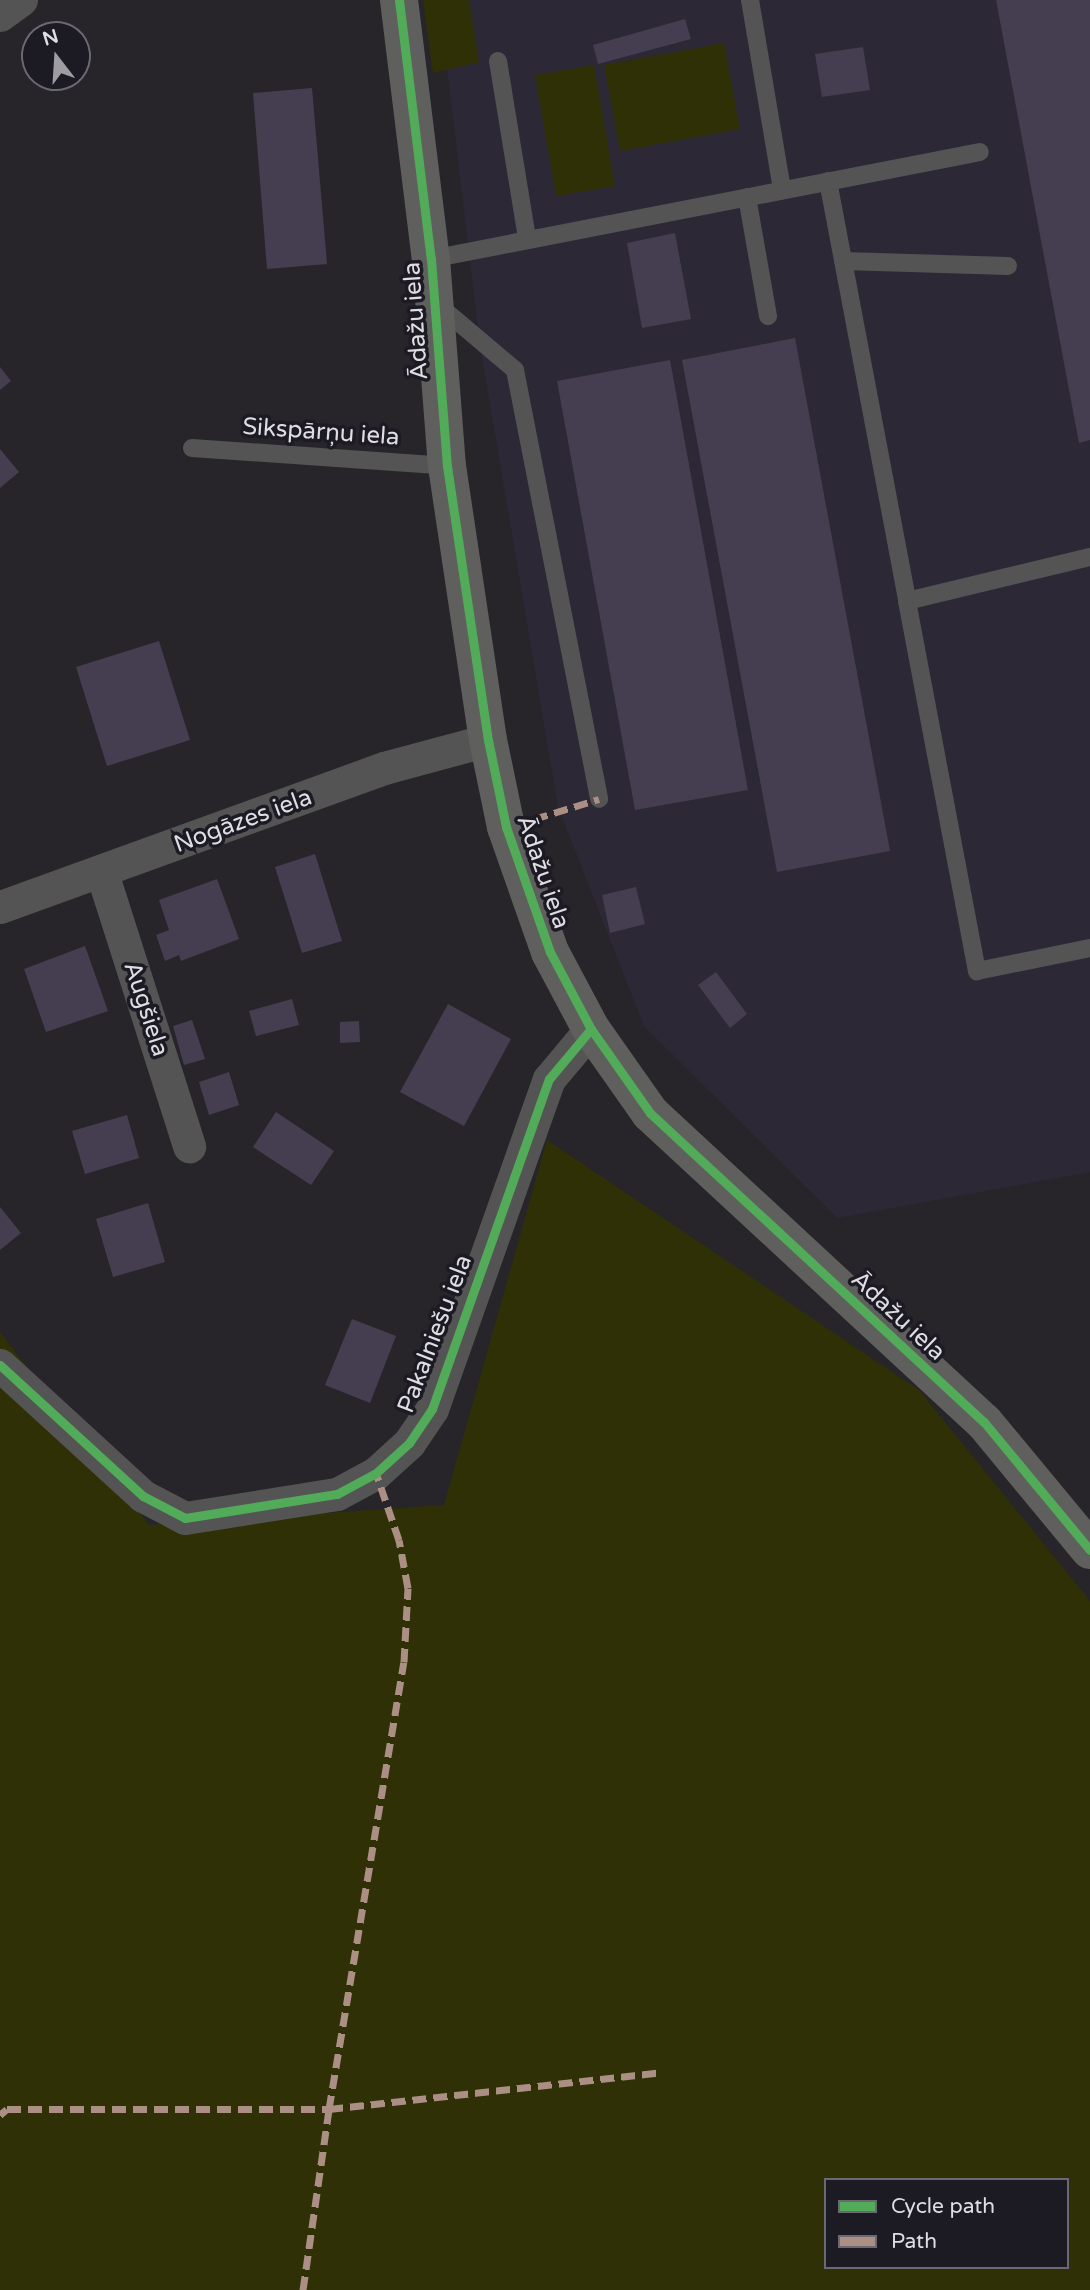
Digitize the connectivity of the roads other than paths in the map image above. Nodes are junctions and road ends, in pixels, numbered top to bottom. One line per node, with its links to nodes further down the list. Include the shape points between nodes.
1 (21, 0): 4 (street)
2 (399, 0): 11 (street, Ādažu iela)
3 (750, 0): 8 (lane)
4 (0, 15)
5 (498, 61): 10 (lane)
6 (980, 152): 7 (lane)
7 (828, 181): 8 (lane); 12 (lane)
8 (782, 190): 9 (lane)
9 (747, 197): 10 (lane); 15 (lane)
10 (527, 239): 11 (lane)
11 (431, 259): 14 (street, Ādažu iela)
12 (843, 261): 13 (lane); 19 (lane)
13 (1008, 266)
14 (435, 302): 17 (street, Ādažu iela); 21 (lane, via 515,370)
15 (768, 316)
16 (192, 448): 17 (lane, Sikspārņu iela)
17 (447, 466): 20 (street, Ādažu iela)
18 (1090, 557): 19 (lane)
19 (907, 601): 24 (lane, via 977,971)
20 (488, 740): 22 (street, Nogāzes iela, via 384,768); 25 (street, Ādažu iela, via 522,881 550,952)
21 (599, 799)
22 (102, 873): 23 (street, Nogāzes iela); 26 (street, Augšiela)
23 (0, 907)
24 (1090, 948)
25 (591, 1029): 27 (street, Pakalniešu iela, via 549,1079 432,1409 409,1443 376,1473 337,1494 185,1518 143,1496); 28 (street, Ādažu iela, via 650,1113 984,1422)
26 (189, 1146)
27 (0, 1365)
28 (1090, 1550)

